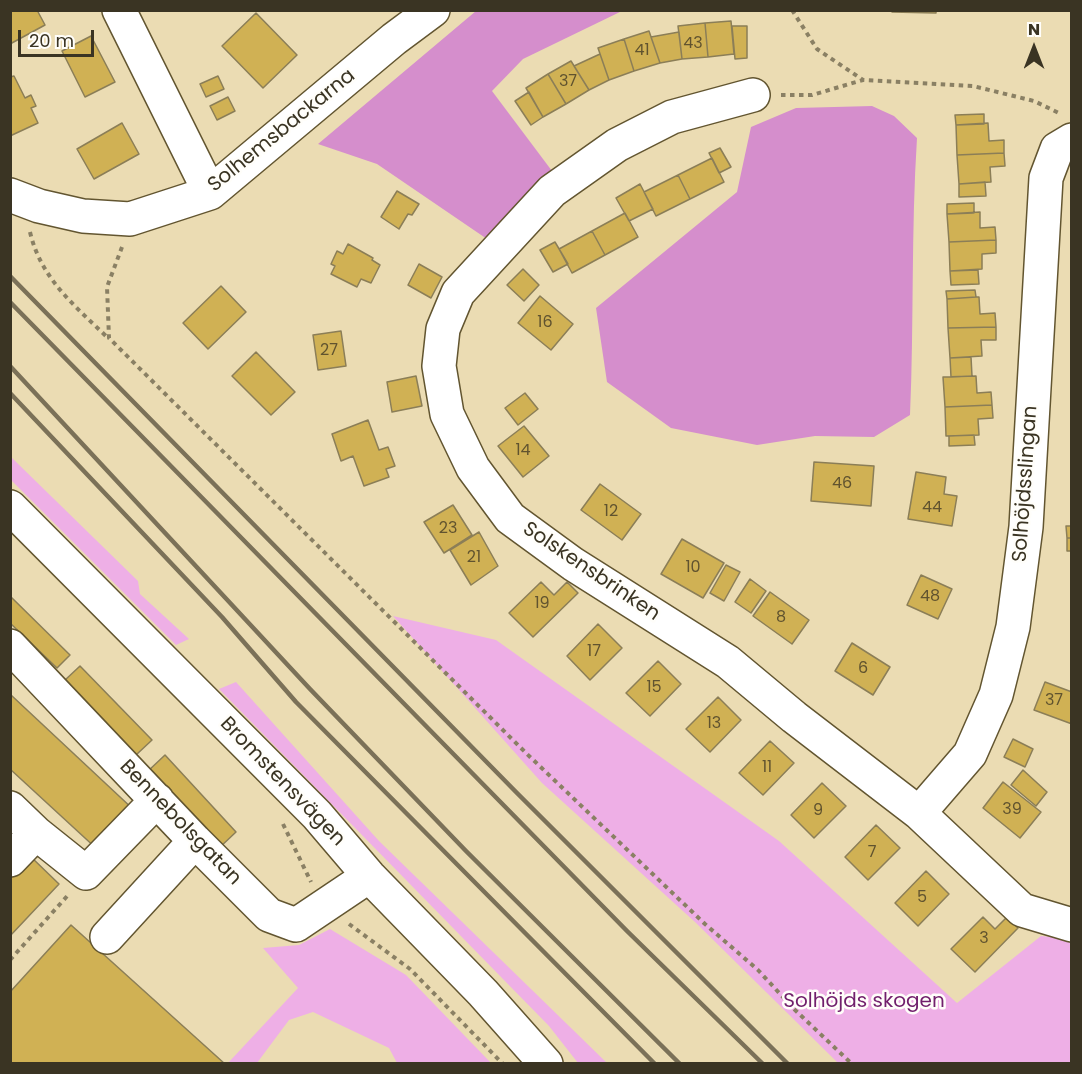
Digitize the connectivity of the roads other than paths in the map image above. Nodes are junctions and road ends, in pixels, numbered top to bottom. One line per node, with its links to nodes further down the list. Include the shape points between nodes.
1 (119, 10): 5 (street)
2 (434, 10): 5 (street, Solhemsbackarna)
3 (753, 95): 11 (street, Solskensbrinken, via 672,117 617,145 552,191 458,292 443,329 440,366 447,414 473,468 510,518 573,564 728,662)
4 (1071, 140): 11 (street, Solhöjdsslingan, via 1057,148 1046,178 1026,527 1013,627 996,695 969,754)
5 (210, 193): 6 (street, Solhemsbackarna, via 130,219 83,216)
6 (16, 197)
7 (10, 507): 15 (street, Bromstensvägen, via 317,815)
8 (10, 646): 9 (street, Bennebolsgatan)
9 (157, 800): 12 (street, via 86,873); 13 (street, Bennebolsgatan)
10 (10, 808): 12 (street)
11 (919, 813): 16 (street, Solskensbrinken, via 1022,910)
12 (36, 833): 14 (street)
13 (195, 841): 15 (street, Bennebolsgatan, via 269,915 296,925); 17 (street)
14 (10, 860)
15 (369, 876): 18 (street, Bromstensvägen)
16 (1071, 925)
17 (107, 937)
18 (546, 1064)

